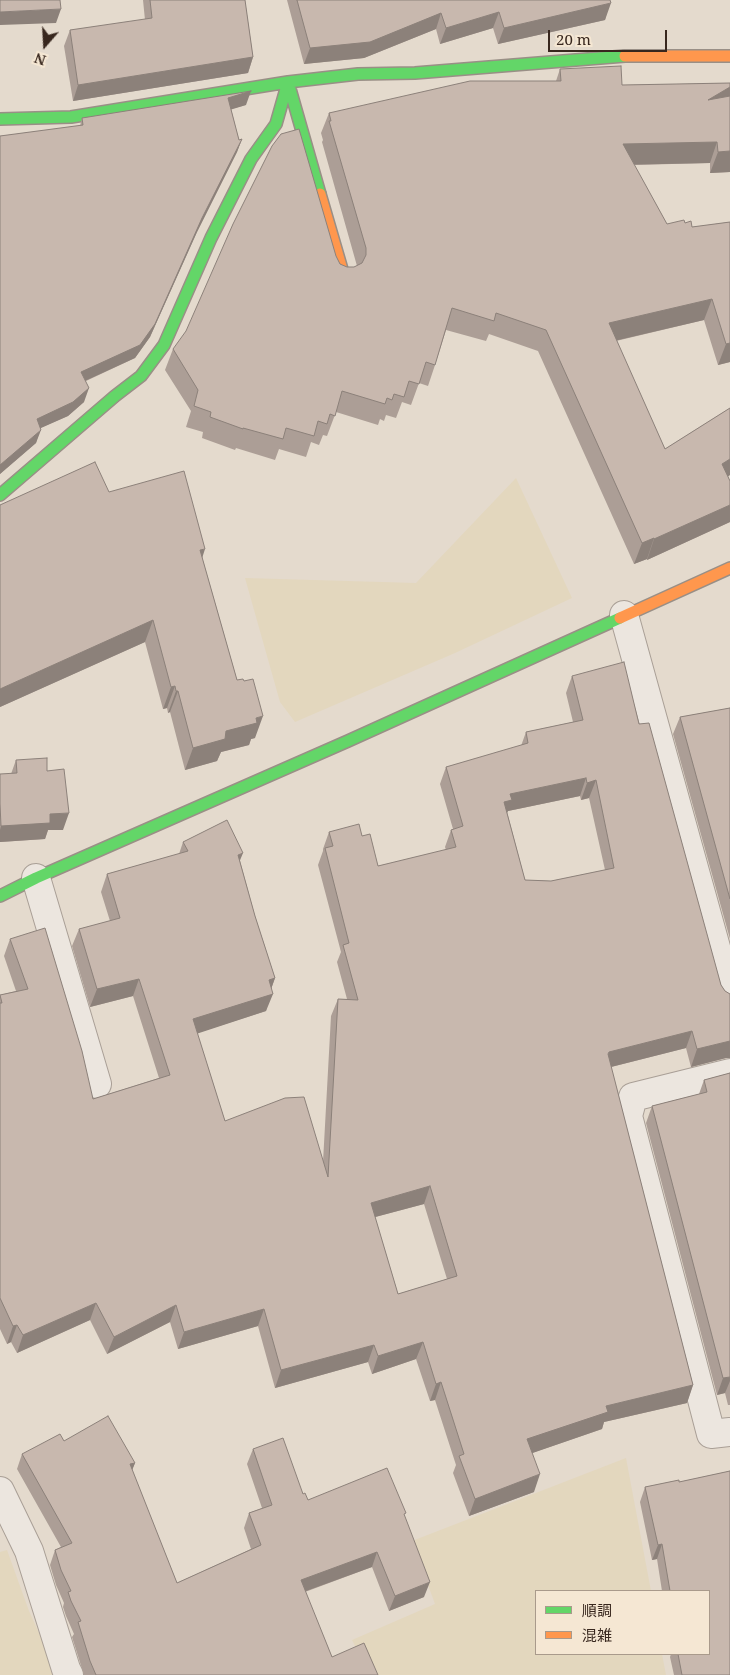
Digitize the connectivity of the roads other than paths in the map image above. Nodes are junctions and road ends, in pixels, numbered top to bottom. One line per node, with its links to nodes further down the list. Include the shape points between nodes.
1 (730, 56): 2 (street, via 612,56)
2 (288, 82): 3 (street, via 71,117); 4 (street); 5 (street, via 276,124 251,159 211,238 164,344 141,376)
3 (0, 119)
4 (343, 273)
5 (0, 496)
6 (730, 568): 7 (street)
7 (624, 615): 8 (street); 10 (street)
8 (36, 878): 9 (street); 12 (street)
9 (0, 896)
10 (730, 998)
11 (730, 1073): 13 (street, via 633,1096 628,1116 711,1434)
12 (97, 1084)
13 (730, 1432)
14 (0, 1491): 15 (street, via 29,1551)
15 (69, 1675)

